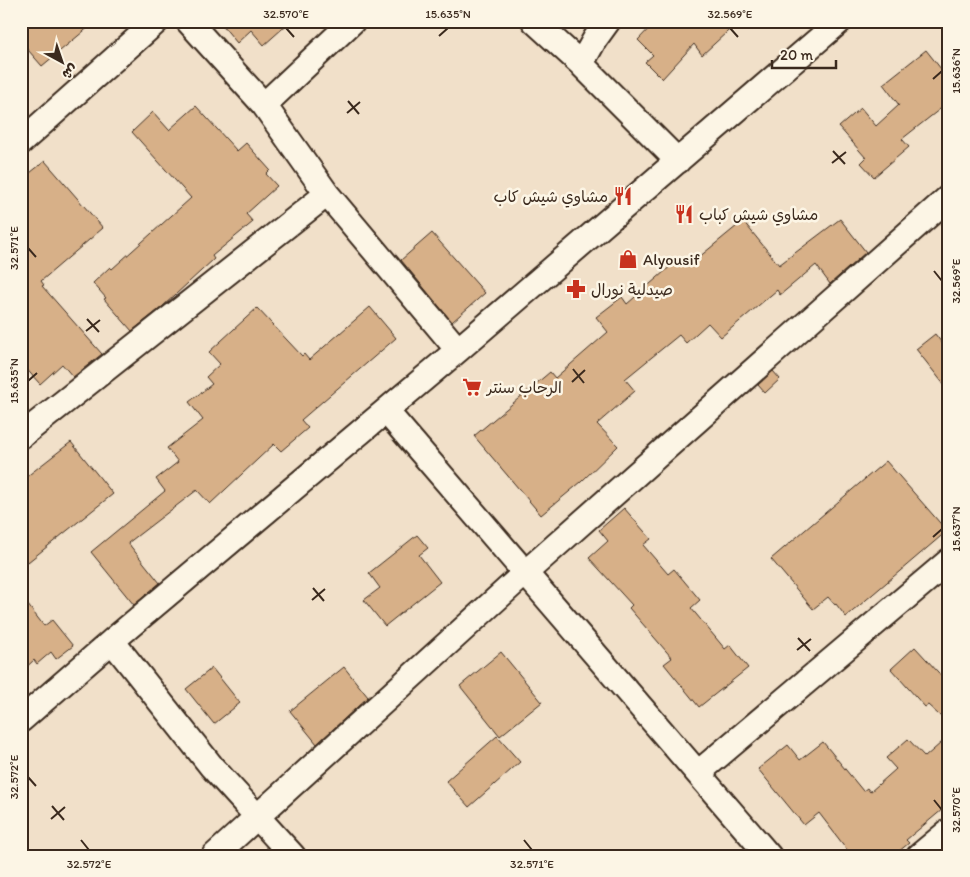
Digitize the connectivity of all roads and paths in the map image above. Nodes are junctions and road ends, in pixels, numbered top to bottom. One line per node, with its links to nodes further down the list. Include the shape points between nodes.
1 (157, 21): 9 (street)
2 (188, 21): 8 (street)
3 (353, 21): 8 (street)
4 (534, 21): 7 (street)
5 (608, 21): 7 (street)
6 (840, 21): 10 (street)
7 (581, 64): 10 (street)
8 (264, 105): 11 (street)
9 (21, 142)
10 (678, 161): 13 (street)
11 (327, 194): 13 (street); 15 (street)
12 (949, 197): 17 (street)
13 (458, 350): 14 (street)
14 (386, 411): 17 (street); 18 (street)
15 (21, 436)
16 (949, 561): 20 (street)
17 (525, 573): 20 (street); 21 (street)
18 (112, 641): 19 (street); 21 (street, via 212,767)
19 (21, 720)
20 (698, 773): 25 (street)
21 (257, 816): 23 (street); 24 (street)
22 (949, 830): 26 (street)
23 (214, 856)
24 (293, 856)
25 (768, 856)
26 (919, 856)

